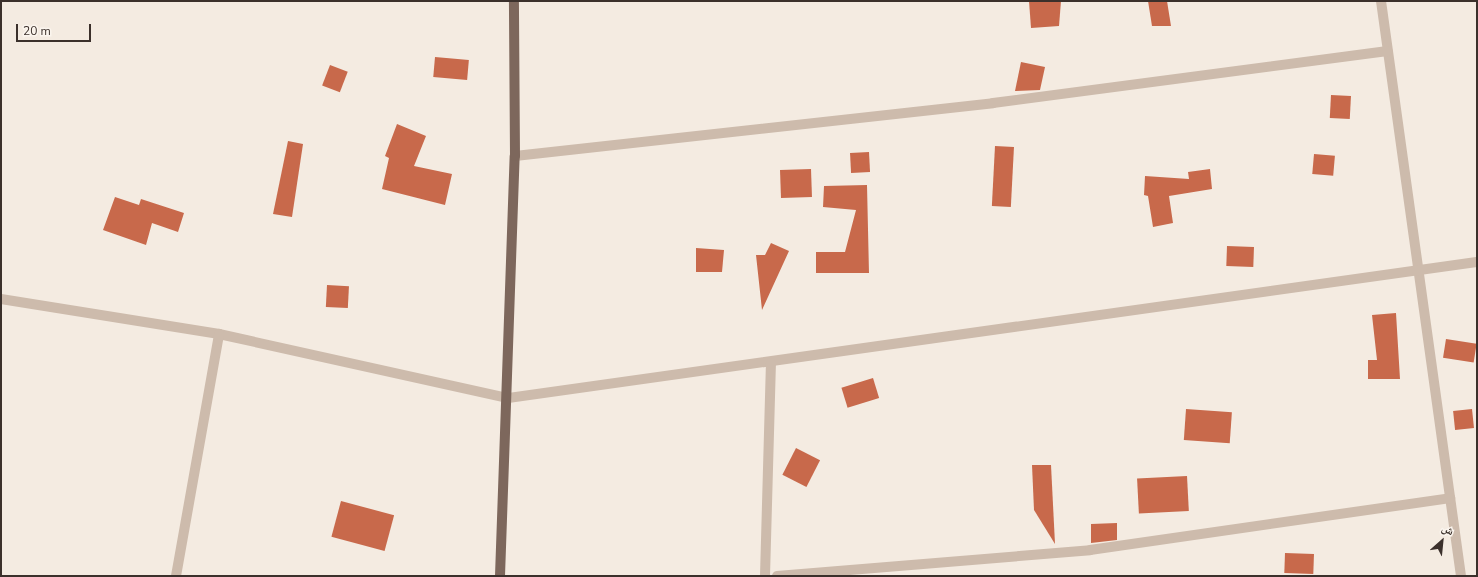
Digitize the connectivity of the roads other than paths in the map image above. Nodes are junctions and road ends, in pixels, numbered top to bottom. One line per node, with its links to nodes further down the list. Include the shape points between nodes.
1 (514, 1): 4 (main road)
2 (1381, 1): 3 (street)
3 (1388, 51): 4 (street, via 993,103); 6 (street)
4 (514, 156): 10 (main road)
5 (1477, 262): 6 (street)
6 (1418, 270): 9 (street); 11 (street)
7 (1, 299): 8 (street)
8 (219, 334): 10 (street); 12 (street)
9 (771, 363): 10 (street); 14 (street)
10 (508, 398): 13 (main road)
11 (1450, 498): 15 (street, via 1090,550); 16 (street)
12 (176, 576)
13 (500, 576)
14 (765, 576)
15 (777, 576)
16 (1461, 576)

